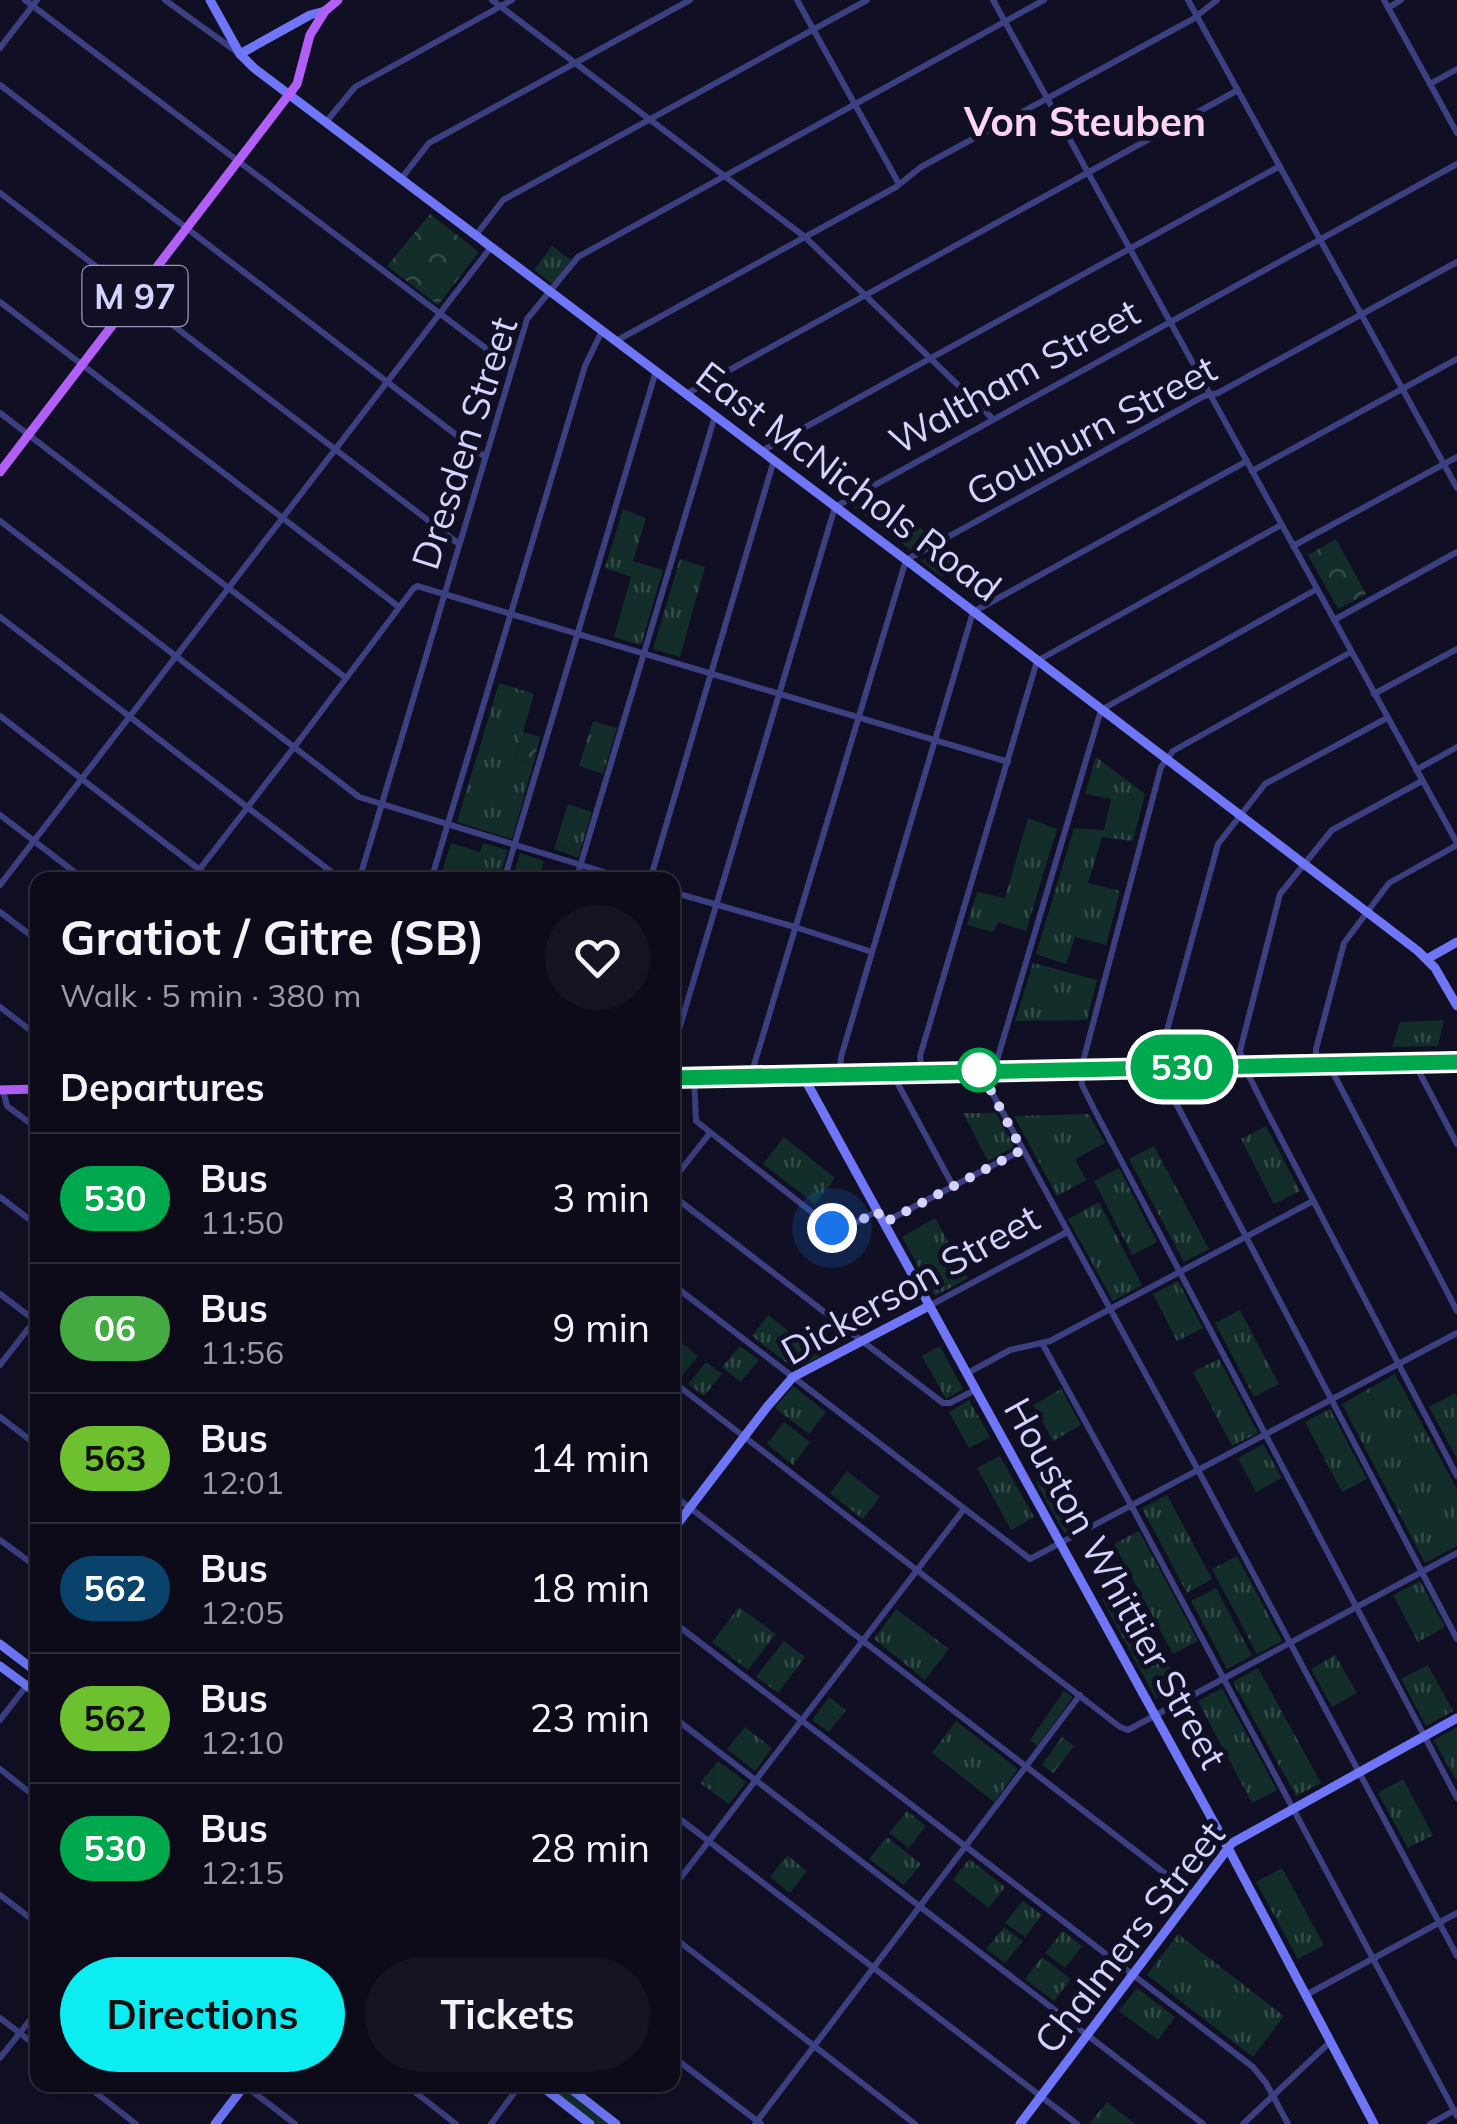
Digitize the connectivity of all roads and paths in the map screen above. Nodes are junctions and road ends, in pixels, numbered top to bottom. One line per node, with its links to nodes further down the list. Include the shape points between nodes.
1 (165, 0): 22 (street)
2 (210, 0): 22 (street, East McNichols Road)
3 (338, 0): 17 (main road, M 97)
4 (492, 0): 16 (street)
5 (512, 0): 16 (street)
6 (690, 0): 23 (street)
7 (797, 0): 20 (street)
8 (868, 0): 20 (street)
9 (993, 0): 19 (street)
10 (1044, 0): 19 (street, Dresden Street)
11 (1188, 0): 18 (street)
12 (1217, 0): 18 (street)
13 (1401, 0): 15 (street)
14 (31, 2): 21 (street); 34 (street)
15 (1386, 4): 25 (street)
16 (501, 6): 23 (street); 32 (street, via 355,87)
17 (325, 11): 22 (street); 28 (main road, M 97)
18 (1196, 14): 27 (street); 29 (street)
19 (1005, 21): 29 (street); 30 (street, Dresden Street)
20 (813, 30): 30 (street); 31 (street)
21 (0, 48)
22 (240, 54): 28 (street, East McNichols Road)
23 (576, 63): 31 (street); 39 (street, via 429,144)
24 (1457, 70): 25 (street)
25 (1430, 84): 33 (street)
26 (0, 85): 42 (street)
27 (1238, 90): 36 (street); 37 (street)
28 (290, 94): 32 (street, East McNichols Road); 34 (main road, M 97)
29 (1048, 97): 37 (street); 40 (street)
30 (854, 104): 38 (street, Dresden Street); 40 (street)
31 (651, 120): 38 (street); 43 (street, via 504,200)
32 (326, 122): 39 (street, East McNichols Road)
33 (1457, 133)
34 (239, 161): 42 (main road, M 97); 54 (street)
35 (1457, 164): 45 (street, Waltham Street)
36 (1280, 166): 45 (street); 47 (street)
37 (1088, 172): 47 (street); 51 (street)
38 (725, 176): 44 (street); 49 (street, Dresden Street, via 578,257)
39 (401, 179): 43 (street, East McNichols Road)
40 (899, 184): 44 (street)
41 (0, 193): 50 (street)
42 (188, 228): 50 (main road, M 97); 63 (street)
43 (476, 235): 46 (street, East McNichols Road)
44 (804, 237): 51 (street); 57 (street)
45 (1320, 239): 53 (street); 55 (street, Waltham Street)
46 (491, 246): 49 (street, East McNichols Road); 54 (street)
47 (1130, 248): 55 (street); 58 (street)
48 (1457, 262): 53 (street, Goulburn Street)
49 (550, 291): 56 (street, East McNichols Road); 61 (street, Dresden Street, via 527,319)
50 (135, 296): 60 (main road, M 97); 71 (street)
51 (863, 296): 58 (street); 65 (street)
52 (0, 302): 60 (street)
53 (1362, 312): 64 (street); 66 (street, Goulburn Street)
54 (440, 313): 61 (street); 63 (street)
55 (1169, 322): 66 (street); 69 (street, Waltham Street)
56 (602, 331): 57 (street, East McNichols Road); 94 (street, via 585,366)
57 (616, 341): 62 (street, East McNichols Road)
58 (930, 359): 69 (street); 72 (street)
59 (1457, 359): 64 (street)
60 (82, 365): 70 (main road, M 97); 82 (street)
61 (512, 368): 73 (street, Dresden Street)
62 (656, 371): 65 (street, East McNichols Road); 97 (street)
63 (387, 381): 71 (street); 73 (street)
64 (1403, 389): 77 (street); 78 (street)
65 (686, 394): 68 (street, East McNichols Road)
66 (1210, 394): 76 (street); 88 (street, Goulburn Street)
67 (0, 413): 70 (street)
68 (715, 416): 72 (street, East McNichols Road); 100 (street)
69 (993, 419): 81 (street, Waltham Street)
70 (28, 435): 79 (main road, M 97); 89 (street)
71 (335, 449): 82 (street); 85 (street)
72 (762, 452): 75 (street, East McNichols Road)
73 (485, 456): 85 (street, Dresden Street)
74 (1457, 456): 77 (street)
75 (774, 460): 81 (street, East McNichols Road); 103 (street)
76 (1247, 461): 78 (street); 93 (street)
77 (1444, 464): 80 (street); 86 (street)
78 (1252, 471): 84 (street)
79 (0, 472)
80 (1457, 488)
81 (835, 507): 88 (street, East McNichols Road); 105 (street)
82 (282, 518): 89 (street); 92 (street)
83 (0, 521): 101 (street)
84 (1281, 525): 86 (street); 102 (street)
85 (459, 544): 91 (street, Dresden Street)
86 (1293, 546): 90 (street)
87 (1457, 552): 96 (street)
88 (906, 560): 93 (street, East McNichols Road); 110 (street)
89 (228, 588): 101 (street); 104 (street)
90 (1317, 589): 96 (street); 107 (street)
91 (444, 594): 92 (street, via 417,586); 94 (street); 120 (street, Dresden Street)
92 (399, 607): 104 (street)
93 (973, 612): 102 (street, East McNichols Road); 112 (street)
94 (511, 613): 97 (street); 124 (street)
95 (0, 617): 109 (street)
96 (1334, 620): 99 (street)
97 (577, 633): 100 (street); 126 (street)
98 (1457, 649): 106 (street)
99 (1352, 652): 106 (street); 115 (street)
100 (644, 653): 103 (street); 129 (street)
101 (176, 656): 109 (street); 114 (street)
102 (1038, 661): 107 (street, East McNichols Road); 116 (street)
103 (710, 673): 105 (street); 139 (street)
104 (346, 678): 114 (street)
105 (779, 694): 110 (street); 142 (street)
106 (1374, 694): 111 (street)
107 (1101, 710): 115 (street, East McNichols Road); 161 (street)
108 (0, 716): 118 (street)
109 (130, 716): 118 (street); 121 (street)
110 (858, 716): 112 (street); 145 (street)
111 (1387, 718): 117 (street); 123 (street, via 1264,784)
112 (935, 740): 116 (street); 148 (street)
113 (1457, 747): 117 (street)
114 (294, 748): 120 (street, via 359,797); 121 (street)
115 (1166, 759): 123 (street, East McNichols Road); 160 (street)
116 (1008, 762): 162 (street, via 920,1056)
117 (1416, 770): 119 (street)
118 (81, 779): 125 (street); 130 (street)
119 (1422, 781): 127 (street); 128 (street, via 1332,830)
120 (381, 804): 124 (street); 134 (street, Dresden Street)
121 (248, 807): 130 (street); 133 (street)
122 (0, 814): 125 (street)
123 (1241, 815): 128 (street, East McNichols Road); 159 (street, via 1215,850)
124 (448, 825): 126 (street); 135 (street)
125 (34, 840): 131 (street); 140 (street)
126 (514, 844): 129 (street); 136 (street)
127 (1457, 844): 144 (street, via 1394,879)
128 (1304, 863): 144 (street, East McNichols Road); 158 (street, via 1280,894 1240,1051)
129 (581, 864): 137 (street); 138 (street)
130 (199, 870): 132 (street)
131 (75, 872)
132 (202, 872)
133 (332, 872)
134 (361, 872)
135 (433, 872)
136 (506, 872)
137 (578, 872)
138 (606, 872)
139 (652, 872)
140 (0, 885)
141 (680, 894): 142 (street)
142 (718, 905): 145 (street); 152 (street)
143 (0, 912): 146 (street)
144 (1367, 912): 149 (street, East McNichols Road); 156 (street, via 1344,943)
145 (795, 927): 148 (street); 166 (street)
146 (30, 935)
147 (1457, 942): 149 (street)
148 (872, 952): 164 (street)
149 (1427, 959): 150 (street, East McNichols Road)
150 (1457, 1006)
151 (0, 1007): 153 (street)
152 (680, 1026)
153 (30, 1030)
154 (1457, 1062): 155 (main road)
155 (1414, 1063): 157 (main road); 173 (street)
156 (1316, 1064): 157 (main road); 158 (main road)
157 (1328, 1064): 190 (street)
158 (1244, 1066): 159 (main road); 179 (street)
159 (1158, 1067): 160 (main road); 184 (street)
160 (1081, 1068): 161 (main road); 185 (street, via 1082,1085)
161 (993, 1070): 162 (main road); 174 (street, via 989,1087)
162 (922, 1071): 163 (main road)
163 (891, 1072): 164 (main road); 176 (street)
164 (840, 1073): 165 (main road)
165 (802, 1074): 166 (main road); 180 (street, Houston Whittier Street)
166 (751, 1075): 167 (main road)
167 (694, 1077): 168 (main road); 172 (street, via 696,1121)
168 (680, 1078)
169 (30, 1089): 170 (main road)
170 (2, 1090): 171 (street, via 7,1106)
171 (30, 1124)
172 (710, 1133): 175 (street); 180 (street, via 838,1231)
173 (1457, 1144)
174 (1022, 1150): 176 (street); 183 (street)
175 (680, 1171)
176 (954, 1186): 182 (street)
177 (0, 1197): 181 (street)
178 (680, 1201): 194 (street)
179 (1312, 1202): 184 (street); 197 (street)
180 (877, 1211): 182 (street, Houston Whittier Street)
181 (30, 1220)
182 (884, 1223): 188 (street, Houston Whittier Street)
183 (1068, 1232): 188 (street, Dickerson Street); 189 (street)
184 (1246, 1237): 185 (street); 202 (street)
185 (1180, 1272): 189 (street); 204 (street)
186 (680, 1290): 199 (street)
187 (0, 1294): 191 (street)
188 (929, 1306): 194 (street, Dickerson Street); 198 (street, Houston Whittier Street)
189 (1110, 1309): 195 (street); 207 (street)
190 (1457, 1311)
191 (30, 1316)
192 (30, 1327): 196 (street)
193 (1457, 1334): 197 (street)
194 (862, 1340): 199 (street, Dickerson Street); 201 (street, via 943,1403)
195 (1042, 1343): 198 (street, via 1010,1350); 210 (street)
196 (0, 1364)
197 (1398, 1364): 202 (street); 208 (street)
198 (966, 1374): 201 (street, Houston Whittier Street)
199 (794, 1377): 205 (street, Dickerson Street); 212 (street)
200 (680, 1387): 205 (street)
201 (975, 1390): 215 (street, Houston Whittier Street)
202 (1332, 1400): 204 (street); 219 (street)
203 (0, 1417): 206 (street)
204 (1265, 1435): 207 (street); 220 (street)
205 (744, 1436): 211 (street, Dickerson Street); 218 (street)
206 (30, 1440)
207 (1198, 1470): 210 (street); 225 (street)
208 (1457, 1476)
209 (680, 1500): 211 (street)
210 (1131, 1505): 215 (street); 228 (street)
211 (690, 1508): 213 (street, Dickerson Street); 223 (street)
212 (964, 1508): 215 (street, via 1028,1558); 218 (street)
213 (680, 1521)
214 (0, 1540): 217 (street)
215 (1060, 1544): 233 (street, Houston Whittier Street)
216 (1457, 1553): 219 (street)
217 (30, 1562)
218 (917, 1570): 223 (street); 232 (street)
219 (1422, 1572): 220 (street); 222 (street)
220 (1356, 1608): 225 (street); 238 (street)
221 (680, 1627): 237 (street)
222 (1457, 1638)
223 (863, 1640): 237 (street); 239 (street)
224 (0, 1644): 227 (street)
225 (1290, 1644): 228 (street); 241 (street)
226 (0, 1666): 230 (street)
227 (30, 1667)
228 (1224, 1679): 233 (street); 245 (street)
229 (30, 1681): 230 (street)
230 (26, 1686): 231 (street); 235 (street)
231 (30, 1689)
232 (1080, 1696): 233 (street, via 1124,1729); 239 (street)
233 (1155, 1716): 249 (street, Houston Whittier Street)
234 (1457, 1718): 238 (street, Chalmers Street)
235 (0, 1720)
236 (680, 1722): 242 (street)
237 (802, 1722): 242 (street); 248 (street)
238 (1424, 1736): 241 (street, Chalmers Street); 244 (street)
239 (1027, 1767): 248 (street); 252 (street)
240 (0, 1769): 243 (street)
241 (1359, 1772): 245 (street, Chalmers Street); 256 (street)
242 (756, 1781): 247 (street); 253 (street)
243 (30, 1792)
244 (1457, 1798)
245 (1293, 1807): 249 (street, Chalmers Street); 259 (street)
246 (680, 1818): 247 (street)
247 (709, 1841): 250 (street); 260 (street)
248 (966, 1847): 253 (street); 261 (street)
249 (1228, 1848): 252 (street, Chalmers Street); 262 (street, Houston Whittier Street)
250 (680, 1879)
251 (0, 1895): 255 (street)
252 (1193, 1895): 261 (street, Chalmers Street)
253 (921, 1907): 260 (street); 266 (street)
254 (1457, 1913): 256 (street)
255 (30, 1918)
256 (1439, 1923): 258 (street); 259 (street)
257 (680, 1942): 269 (street)
258 (1457, 1956)
259 (1374, 1958): 262 (street); 281 (street)
260 (874, 1968): 269 (street); 280 (street)
261 (1133, 1976): 266 (street, Chalmers Street); 279 (street, via 1253,2067)
262 (1306, 1995): 268 (street, Houston Whittier Street)
263 (0, 2018): 265 (street)
264 (30, 2020): 265 (street)
265 (19, 2033): 267 (street); 270 (street)
266 (1088, 2036): 280 (street, Chalmers Street); 293 (street)
267 (30, 2041)
268 (1330, 2042): 279 (street); 296 (street, Houston Whittier Street)
269 (814, 2046): 282 (street); 290 (street)
270 (0, 2058)
271 (680, 2062): 282 (street)
272 (95, 2092): 283 (street)
273 (240, 2092): 284 (street)
274 (254, 2092): 285 (street)
275 (415, 2092): 286 (street)
276 (515, 2092): 287 (street)
277 (549, 2092): 288 (street)
278 (575, 2092): 289 (street)
279 (1273, 2096): 294 (street); 295 (street)
280 (1042, 2097): 291 (street, Chalmers Street); 292 (street)
281 (1456, 2112): 297 (street)
282 (758, 2123)
283 (136, 2124)
284 (215, 2124)
285 (295, 2124)
286 (456, 2124)
287 (491, 2124)
288 (590, 2124)
289 (616, 2124)
290 (915, 2124)
291 (1020, 2124)
292 (1077, 2124)
293 (1203, 2124)
294 (1243, 2124)
295 (1288, 2124)
296 (1374, 2124)
297 (1430, 2124)

